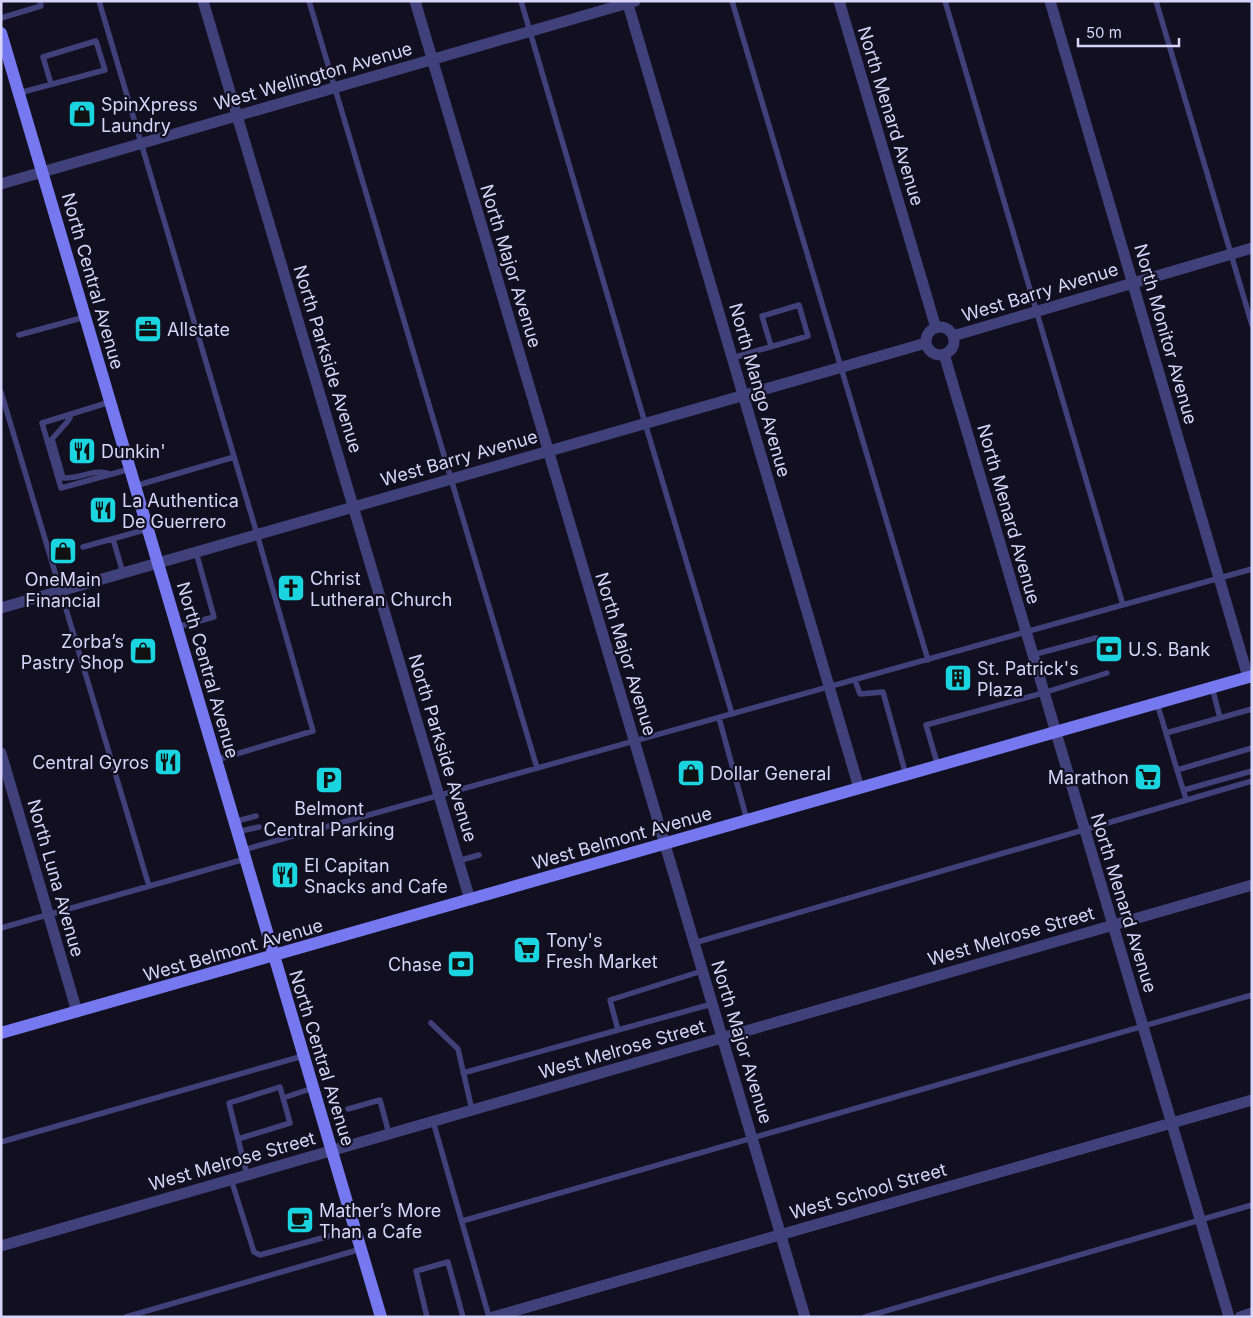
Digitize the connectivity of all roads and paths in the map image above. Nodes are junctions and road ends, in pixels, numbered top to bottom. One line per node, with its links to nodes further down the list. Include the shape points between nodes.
1 (40, 1): 13 (lane, via 41,6)
2 (99, 1): 21 (lane)
3 (203, 1): 20 (street, North Parkside Avenue)
4 (309, 1): 18 (lane)
5 (415, 1): 16 (street, North Major Avenue)
6 (521, 1): 14 (lane)
7 (732, 1): 37 (lane)
8 (839, 1): 30 (street, North Menard Avenue)
9 (945, 1): 27 (lane)
10 (1050, 1): 26 (street, North Monitor Avenue)
11 (1156, 1): 25 (lane)
12 (630, 2): 14 (street, West Wellington Avenue); 36 (street, North Mango Avenue)
13 (1, 18)
14 (530, 31): 16 (street, West Wellington Avenue); 42 (lane)
15 (1, 33): 19 (main road, North Central Avenue)
16 (432, 60): 18 (street, West Wellington Avenue); 43 (street, North Major Avenue)
17 (52, 84): 17 (lane, via 105,70 96,41 43,57); 19 (lane)
18 (335, 88): 20 (street, West Wellington Avenue); 47 (lane)
19 (19, 93): 22 (main road, North Central Avenue)
20 (237, 116): 21 (street, West Wellington Avenue); 49 (street, North Parkside Avenue)
21 (141, 144): 22 (street, West Wellington Avenue); 44 (lane)
22 (42, 172): 23 (street, West Wellington Avenue); 28 (main road, North Central Avenue)
23 (1, 184)
24 (1252, 248): 25 (street, West Barry Avenue)
25 (1231, 254): 26 (street, West Barry Avenue); 29 (lane)
26 (1132, 283): 27 (street, West Barry Avenue); 58 (street, North Monitor Avenue)
27 (1036, 312): 32 (street, West Barry Avenue); 60 (lane)
28 (85, 317): 31 (lane); 40 (main road, North Central Avenue)
29 (1252, 325)
30 (936, 328): 32 (street, via 947,330); 33 (street, via 928,334)
31 (19, 335)
32 (953, 336): 35 (street, via 951,349)
33 (926, 343): 35 (street, via 935,354); 37 (street, West Barry Avenue)
34 (771, 346): 34 (lane, via 808,336 799,306 762,316); 36 (lane)
35 (944, 354): 63 (street, North Menard Avenue)
36 (732, 358): 39 (street, North Mango Avenue)
37 (840, 367): 39 (street, West Barry Avenue); 66 (lane)
38 (1, 392): 59 (lane)
39 (743, 395): 42 (street, West Barry Avenue); 70 (street, North Mango Avenue)
40 (110, 402): 41 (lane); 45 (main road, North Central Avenue)
41 (72, 414): 46 (lane, via 52,439 63,478 101,471); 46 (lane, via 42,423 61,488)
42 (645, 423): 43 (street, West Barry Avenue); 75 (lane)
43 (548, 451): 47 (street, West Barry Avenue); 80 (street, North Major Avenue)
44 (234, 456): 48 (lane); 51 (lane)
45 (130, 469): 46 (lane); 48 (main road, North Central Avenue)
46 (111, 474)
47 (450, 479): 49 (street, West Barry Avenue); 85 (lane)
48 (135, 486): 50 (main road, North Central Avenue)
49 (353, 507): 51 (street, West Barry Avenue); 92 (street, North Parkside Avenue)
50 (148, 529): 52 (lane); 55 (main road, North Central Avenue)
51 (257, 534): 54 (street, West Barry Avenue); 83 (lane, via 313,731)
52 (113, 539): 53 (lane); 57 (lane)
53 (83, 547)
54 (196, 552): 55 (street, West Barry Avenue); 62 (lane, via 214,617)
55 (158, 563): 57 (street, West Barry Avenue); 62 (main road, North Central Avenue)
56 (1252, 568): 58 (lane)
57 (123, 573): 59 (street, West Barry Avenue)
58 (1219, 578): 60 (lane); 68 (street, North Monitor Avenue)
59 (60, 591): 61 (street, West Barry Avenue); 104 (lane)
60 (1123, 605): 63 (lane)
61 (1, 608)
62 (177, 627): 83 (main road, North Central Avenue)
63 (1025, 632): 65 (street, North Menard Avenue); 66 (lane)
64 (1096, 638): 65 (lane)
65 (1032, 655): 72 (street, North Menard Avenue)
66 (928, 660): 69 (lane)
67 (1107, 673): 72 (lane)
68 (1250, 676): 71 (main road, West Belmont Avenue)
69 (855, 680): 70 (lane); 88 (lane, via 860,694 883,692)
70 (829, 687): 75 (lane); 90 (street, North Mango Avenue)
71 (1212, 687): 73 (main road, West Belmont Avenue); 77 (lane)
72 (1043, 693): 78 (street, North Menard Avenue); 84 (lane, via 926,725)
73 (1157, 703): 78 (main road, West Belmont Avenue); 79 (lane)
74 (1252, 709): 77 (lane)
75 (732, 714): 76 (lane)
76 (719, 718): 80 (lane); 95 (lane)
77 (1220, 718): 79 (lane)
78 (1054, 732): 84 (main road, West Belmont Avenue); 98 (street, North Menard Avenue)
79 (1166, 733): 86 (lane)
80 (634, 742): 85 (lane); 99 (street, North Major Avenue)
81 (1252, 748): 86 (lane)
82 (1, 753): 106 (street, North Luna Avenue)
83 (216, 760): 96 (main road, North Central Avenue)
84 (938, 766): 88 (main road, West Belmont Avenue)
85 (537, 768): 92 (lane)
86 (1177, 770): 91 (lane)
87 (1252, 771): 91 (lane)
88 (906, 775): 90 (main road, West Belmont Avenue)
89 (1252, 781): 93 (lane)
90 (859, 788): 95 (main road, West Belmont Avenue)
91 (1184, 790): 93 (lane)
92 (439, 796): 100 (lane); 102 (street, North Parkside Avenue)
93 (1186, 799): 98 (lane)
94 (256, 816): 96 (lane)
95 (747, 820): 99 (main road, West Belmont Avenue)
96 (236, 827): 97 (lane); 100 (main road, North Central Avenue)
97 (259, 827)
98 (1083, 829): 107 (street, North Menard Avenue); 109 (lane)
99 (664, 844): 105 (main road, West Belmont Avenue); 109 (street, North Major Avenue)
100 (244, 854): 104 (lane); 110 (main road, North Central Avenue)
101 (479, 855): 102 (lane)
102 (458, 861): 105 (street, North Parkside Avenue)
103 (1252, 885): 107 (street, West Melrose Street)
104 (149, 886): 106 (lane)
105 (470, 900): 110 (main road, West Belmont Avenue)
106 (49, 915): 108 (lane); 114 (street, North Luna Avenue)
107 (1112, 926): 116 (street, North Menard Avenue); 119 (street, West Melrose Street)
108 (1, 928)
109 (694, 944): 111 (street, North Major Avenue)
110 (274, 956): 114 (main road, West Belmont Avenue); 120 (main road, North Central Avenue)
111 (702, 971): 113 (street, North Major Avenue); 117 (lane, via 610,1000)
112 (1252, 994): 116 (lane)
113 (712, 1004): 117 (lane); 119 (street, North Major Avenue)
114 (77, 1012): 118 (main road, West Belmont Avenue)
115 (431, 1022): 121 (lane, via 458,1049)
116 (1142, 1026): 128 (street, North Menard Avenue); 130 (lane)
117 (618, 1030): 121 (lane)
118 (1, 1033)
119 (722, 1038): 126 (street, West Melrose Street); 130 (street, North Major Avenue)
120 (303, 1056): 122 (main road, North Central Avenue); 132 (lane)
121 (463, 1073): 126 (lane)
122 (313, 1088): 123 (lane); 133 (main road, North Central Avenue)
123 (283, 1098): 131 (lane, via 290,1122); 131 (lane, via 280,1087 228,1103)
124 (1252, 1100): 128 (street, West School Street)
125 (348, 1109): 129 (lane, via 380,1100)
126 (472, 1110): 127 (street, West Melrose Street)
127 (433, 1121): 129 (street, West Melrose Street); 138 (lane)
128 (1171, 1123): 137 (street, North Menard Avenue); 140 (street, West School Street)
129 (389, 1134): 133 (street, West Melrose Street)
130 (752, 1138): 138 (lane); 140 (street, North Major Avenue)
131 (238, 1139): 134 (lane)
132 (1, 1142)
133 (332, 1150): 134 (street, West Melrose Street); 139 (main road, North Central Avenue)
134 (247, 1174): 135 (street, West Melrose Street)
135 (231, 1179): 139 (lane, via 254,1252 260,1256); 141 (street, West Melrose Street)
136 (1252, 1206): 137 (lane)
137 (1200, 1220): 150 (lane); 151 (street, North Menard Avenue)
138 (462, 1221): 148 (lane)
139 (355, 1230): 142 (main road, North Central Avenue)
140 (780, 1234): 148 (street, West School Street); 149 (street, North Major Avenue)
141 (1, 1246)
142 (361, 1250): 144 (lane); 145 (main road, North Central Avenue)
143 (1252, 1313): 152 (street)
144 (126, 1317)
145 (381, 1317)
146 (427, 1317): 147 (lane, via 416,1271 448,1262)
147 (463, 1317)
148 (491, 1317)
149 (805, 1317)
150 (865, 1317)
151 (1229, 1317)
152 (1240, 1317)

